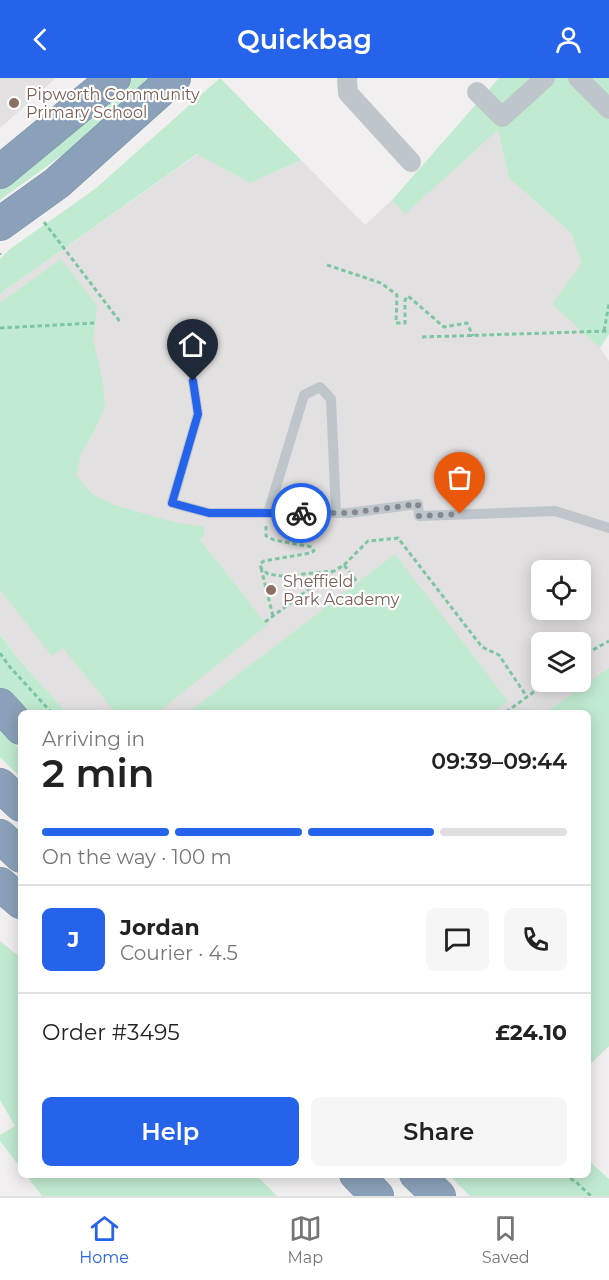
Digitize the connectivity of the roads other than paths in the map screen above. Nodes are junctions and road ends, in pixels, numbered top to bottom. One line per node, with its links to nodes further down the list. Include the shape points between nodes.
1 (114, 78): 9 (highway)
2 (174, 78): 10 (highway, via 57,183)
3 (347, 78): 8 (street, via 348,93)
4 (545, 78): 6 (street, via 502,117)
5 (578, 78): 7 (street)
6 (477, 92)
7 (609, 109)
8 (411, 162)
9 (0, 172)
10 (0, 224)
11 (193, 381): 12 (lane, via 198,414 172,503 209,513)
12 (268, 513): 13 (lane); 13 (lane, via 304,395 320,387 331,399)
13 (336, 513): 14 (lane, via 418,504 419,516 555,511)
14 (609, 528)
15 (0, 705): 16 (highway)
16 (18, 725)
17 (0, 784): 18 (highway)
18 (18, 802)
19 (0, 836): 20 (highway)
20 (18, 853)
21 (0, 884): 22 (highway)
22 (18, 899)
23 (360, 1178): 26 (highway)
24 (420, 1178): 27 (highway)
25 (425, 1178): 27 (highway)
26 (377, 1196)
27 (440, 1196)

